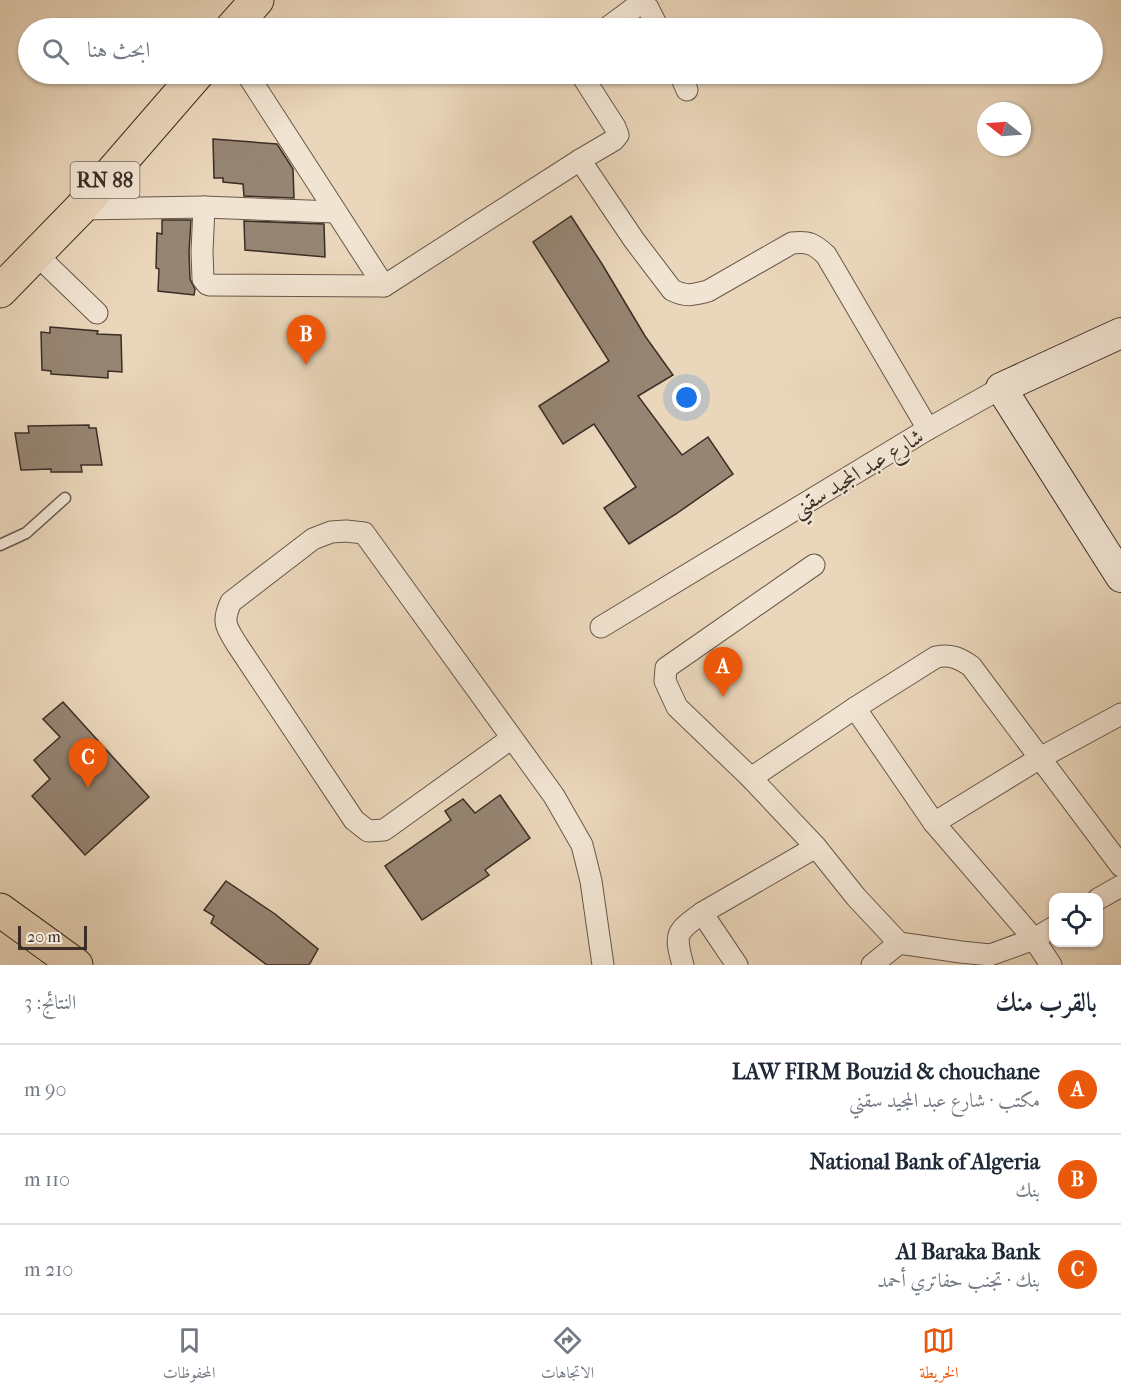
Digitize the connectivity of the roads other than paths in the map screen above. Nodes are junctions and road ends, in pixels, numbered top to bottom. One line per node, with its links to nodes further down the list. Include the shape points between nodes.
1 (257, 0): 2 (main road)
2 (241, 18)
3 (620, 18): 4 (street, via 638,5 646,6)
4 (653, 18)
5 (188, 84): 10 (main road, RN 88)
6 (253, 84): 11 (street)
7 (588, 84): 8 (street, via 618,135)
8 (580, 160): 14 (street); 18 (street, via 646,256 672,290 681,294 708,291 792,243 813,244 826,255)
9 (204, 207): 10 (street); 11 (street); 14 (street, via 201,252 203,279 207,284)
10 (80, 209): 12 (main road, RN 88)
11 (335, 212): 14 (street)
12 (36, 254): 13 (main road, RN 88); 15 (street)
13 (3, 286)
14 (384, 286)
15 (96, 313)
16 (1121, 333): 17 (main road, شارع عبد المجيد سقني)
17 (1001, 388): 18 (street, شارع عبد المجيد سقني); 22 (main road)
18 (928, 429): 23 (street, شارع عبد المجيد سقني)
19 (66, 498): 20 (lane, via 26,533)
20 (0, 545)
21 (814, 565): 28 (street, via 666,668 665,681 677,707)
22 (1121, 577)
23 (601, 627)
24 (855, 708): 27 (street, via 936,657 953,656 970,666); 28 (street); 29 (street)
25 (1121, 714): 27 (street)
26 (512, 738): 26 (street, via 364,533 331,532 313,539 231,602 227,610 227,625 238,646 354,820 368,831 384,830); 42 (street, via 554,796 582,845)
27 (1040, 758): 29 (street); 31 (street)
28 (751, 778): 30 (street)
29 (934, 823): 38 (street)
30 (816, 847): 35 (street); 39 (street)
31 (1121, 866)
32 (1121, 886): 33 (street)
33 (1103, 896)
34 (0, 910): 41 (main road)
35 (702, 913): 43 (street, via 682,927 679,935); 44 (street)
36 (1049, 930): 38 (street)
37 (0, 933): 40 (main road)
38 (1034, 939): 39 (street, via 990,955); 46 (street)
39 (899, 943): 45 (street)
40 (42, 965)
41 (76, 965)
42 (603, 965)
43 (683, 965)
44 (737, 965)
45 (872, 965)
46 (1051, 965)

